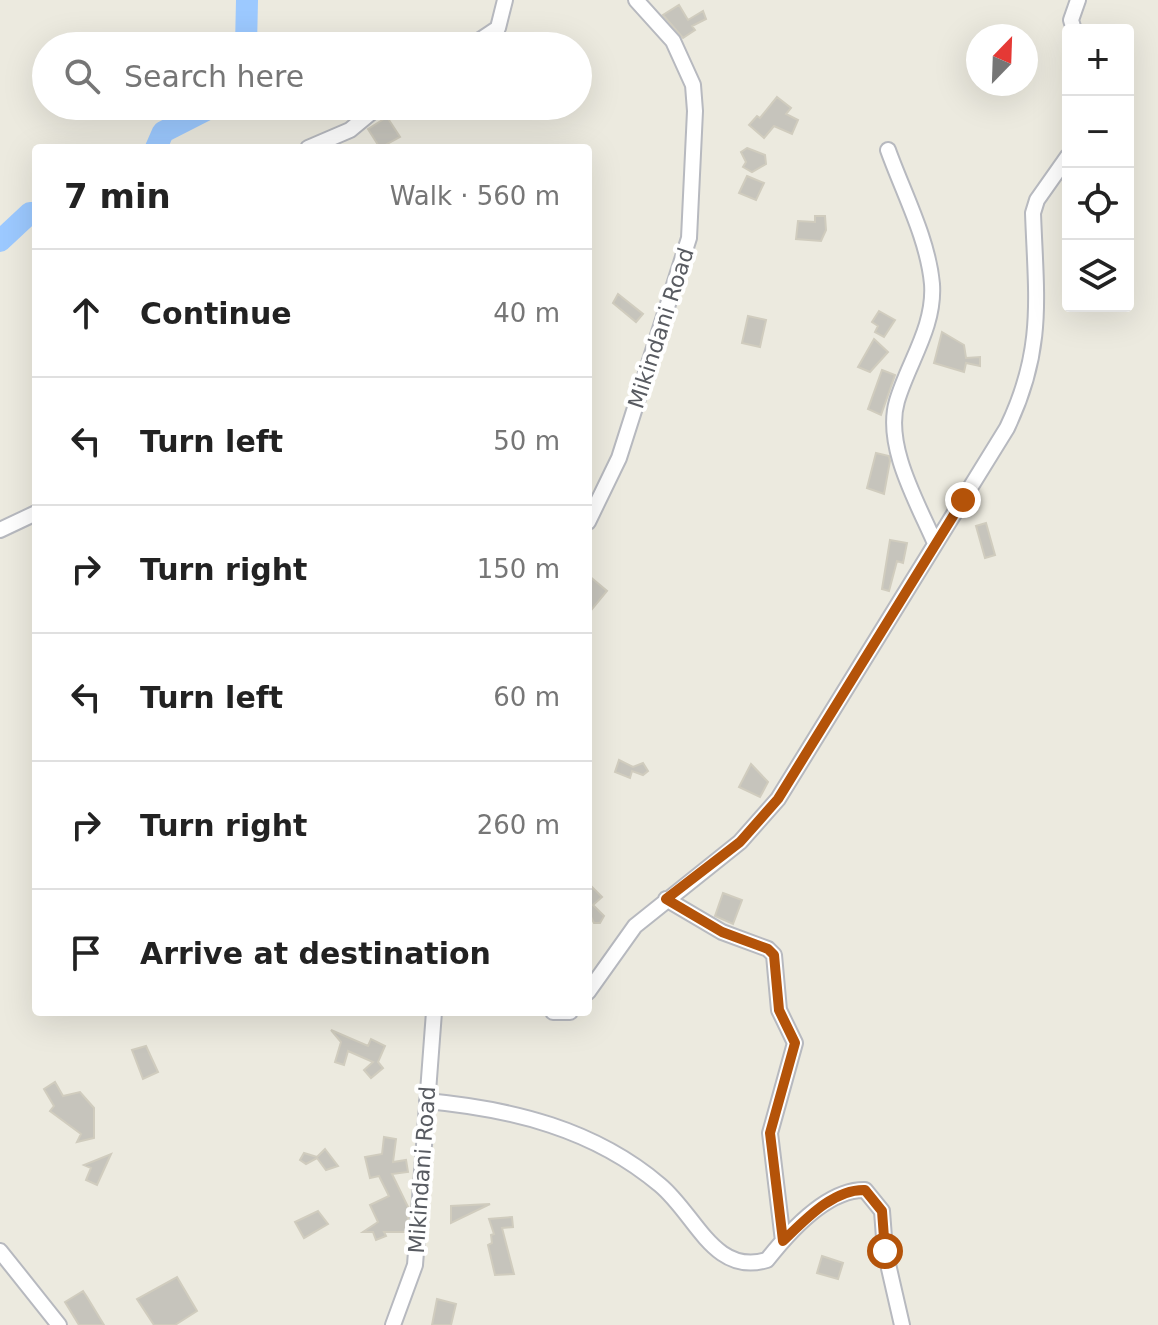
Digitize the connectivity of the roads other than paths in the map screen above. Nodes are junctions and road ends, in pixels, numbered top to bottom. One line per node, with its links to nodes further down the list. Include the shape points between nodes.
1 (505, 0): 5 (street, via 498,28)
2 (636, 0): 10 (street, Mikindani Road, via 673,41 693,85 689,238 619,458)
3 (1078, 0): 4 (street)
4 (1072, 24)
5 (492, 32)
6 (362, 120): 7 (street)
7 (317, 144)
8 (888, 150): 13 (street, via 932,284 926,326 894,418 902,462)
9 (1062, 165): 13 (street, via 1033,213 1039,317 1032,364 1007,428)
10 (592, 514)
11 (32, 515): 12 (street)
12 (0, 530)
13 (934, 541): 14 (street, via 778,799 740,842)
14 (666, 899): 15 (street, via 626,936); 18 (street, via 774,955 779,1010 795,1043 770,1133)
15 (592, 986)
16 (434, 1016): 17 (street, Mikindani Road)
17 (427, 1101): 18 (street, via 504,1110 603,1145 663,1187 730,1261 753,1265 767,1260); 21 (street, Mikindani Road, via 415,1265)
18 (783, 1241): 22 (street, via 832,1199 856,1189 871,1193 882,1211)
19 (0, 1251): 20 (street)
20 (59, 1325)
21 (393, 1325)
22 (902, 1325)

